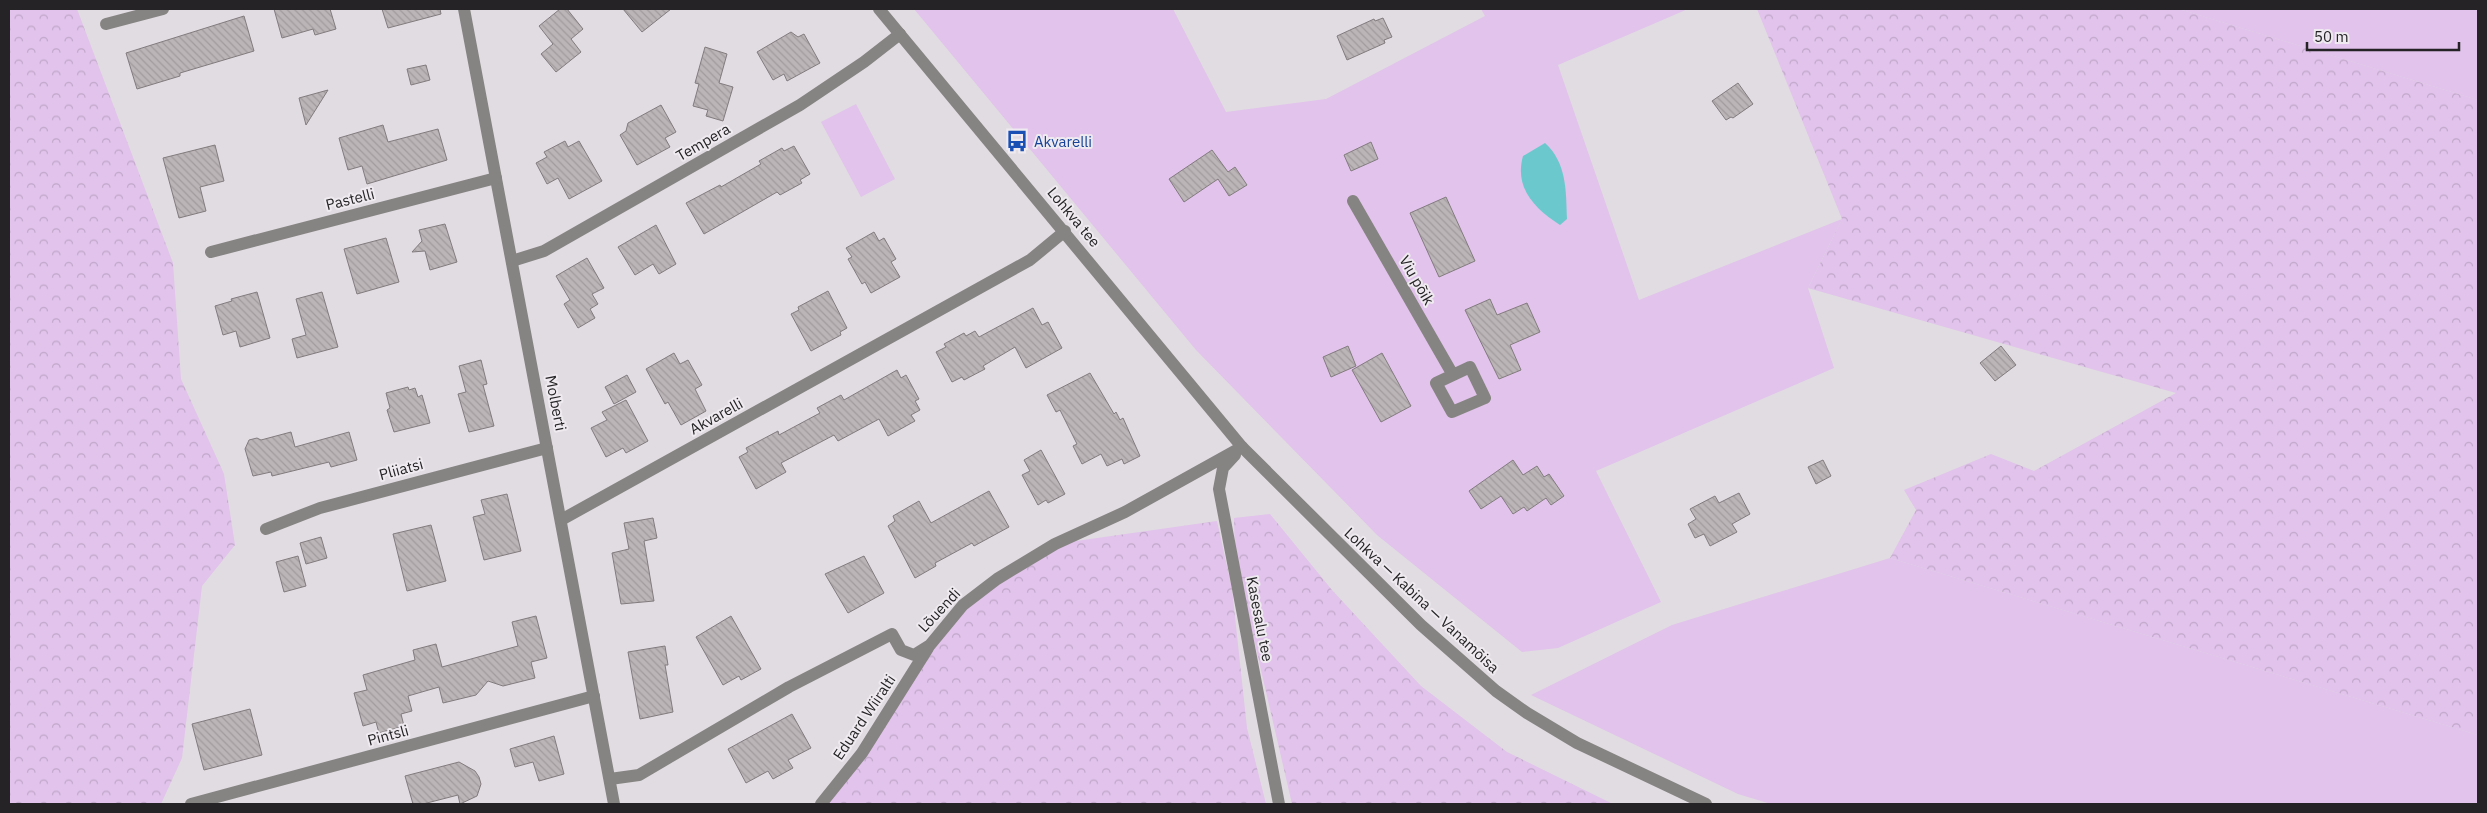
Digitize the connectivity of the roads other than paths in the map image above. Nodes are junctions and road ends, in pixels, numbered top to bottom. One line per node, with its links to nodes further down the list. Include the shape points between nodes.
1 (163, 9): 4 (street)
2 (464, 9): 6 (street, Molberti)
3 (879, 9): 5 (street, Lohkva tee)
4 (106, 24)
5 (900, 34): 8 (street, Lohkva tee); 10 (street, Tempera, via 800,105 544,251)
6 (496, 178): 9 (street, Pastelli); 10 (street, Molberti)
7 (1353, 201): 11 (street, Viu põik)
8 (1065, 232): 12 (street, Lohkva tee); 14 (street, Akvarelli, via 1030,260)
9 (211, 252)
10 (512, 261): 13 (street, Molberti)
11 (1453, 375)
12 (1242, 447): 16 (street, Lõuendi, via 1125,512 1055,544 997,579 963,605); 22 (street, Kasesalu tee, via 1223,468 1219,488); 23 (street, Lohkva — Kabina — Vanamõisa, via 1421,625 1496,691 1576,744)
13 (547, 448): 14 (street, Molberti); 15 (street, Pliiatsi, via 320,508)
14 (561, 520): 17 (street, Molberti)
15 (266, 530)
16 (930, 645): 18 (street, Lõuendi, via 914,655 901,650 892,634 789,687 638,775); 21 (street, Eduard Wiiralti, via 862,753)
17 (594, 696): 18 (street, Molberti); 19 (street, Pintsli)
18 (610, 779): 20 (street, Molberti)
19 (191, 804)
20 (614, 804)
21 (821, 804)
22 (1279, 804)
23 (1706, 804)

